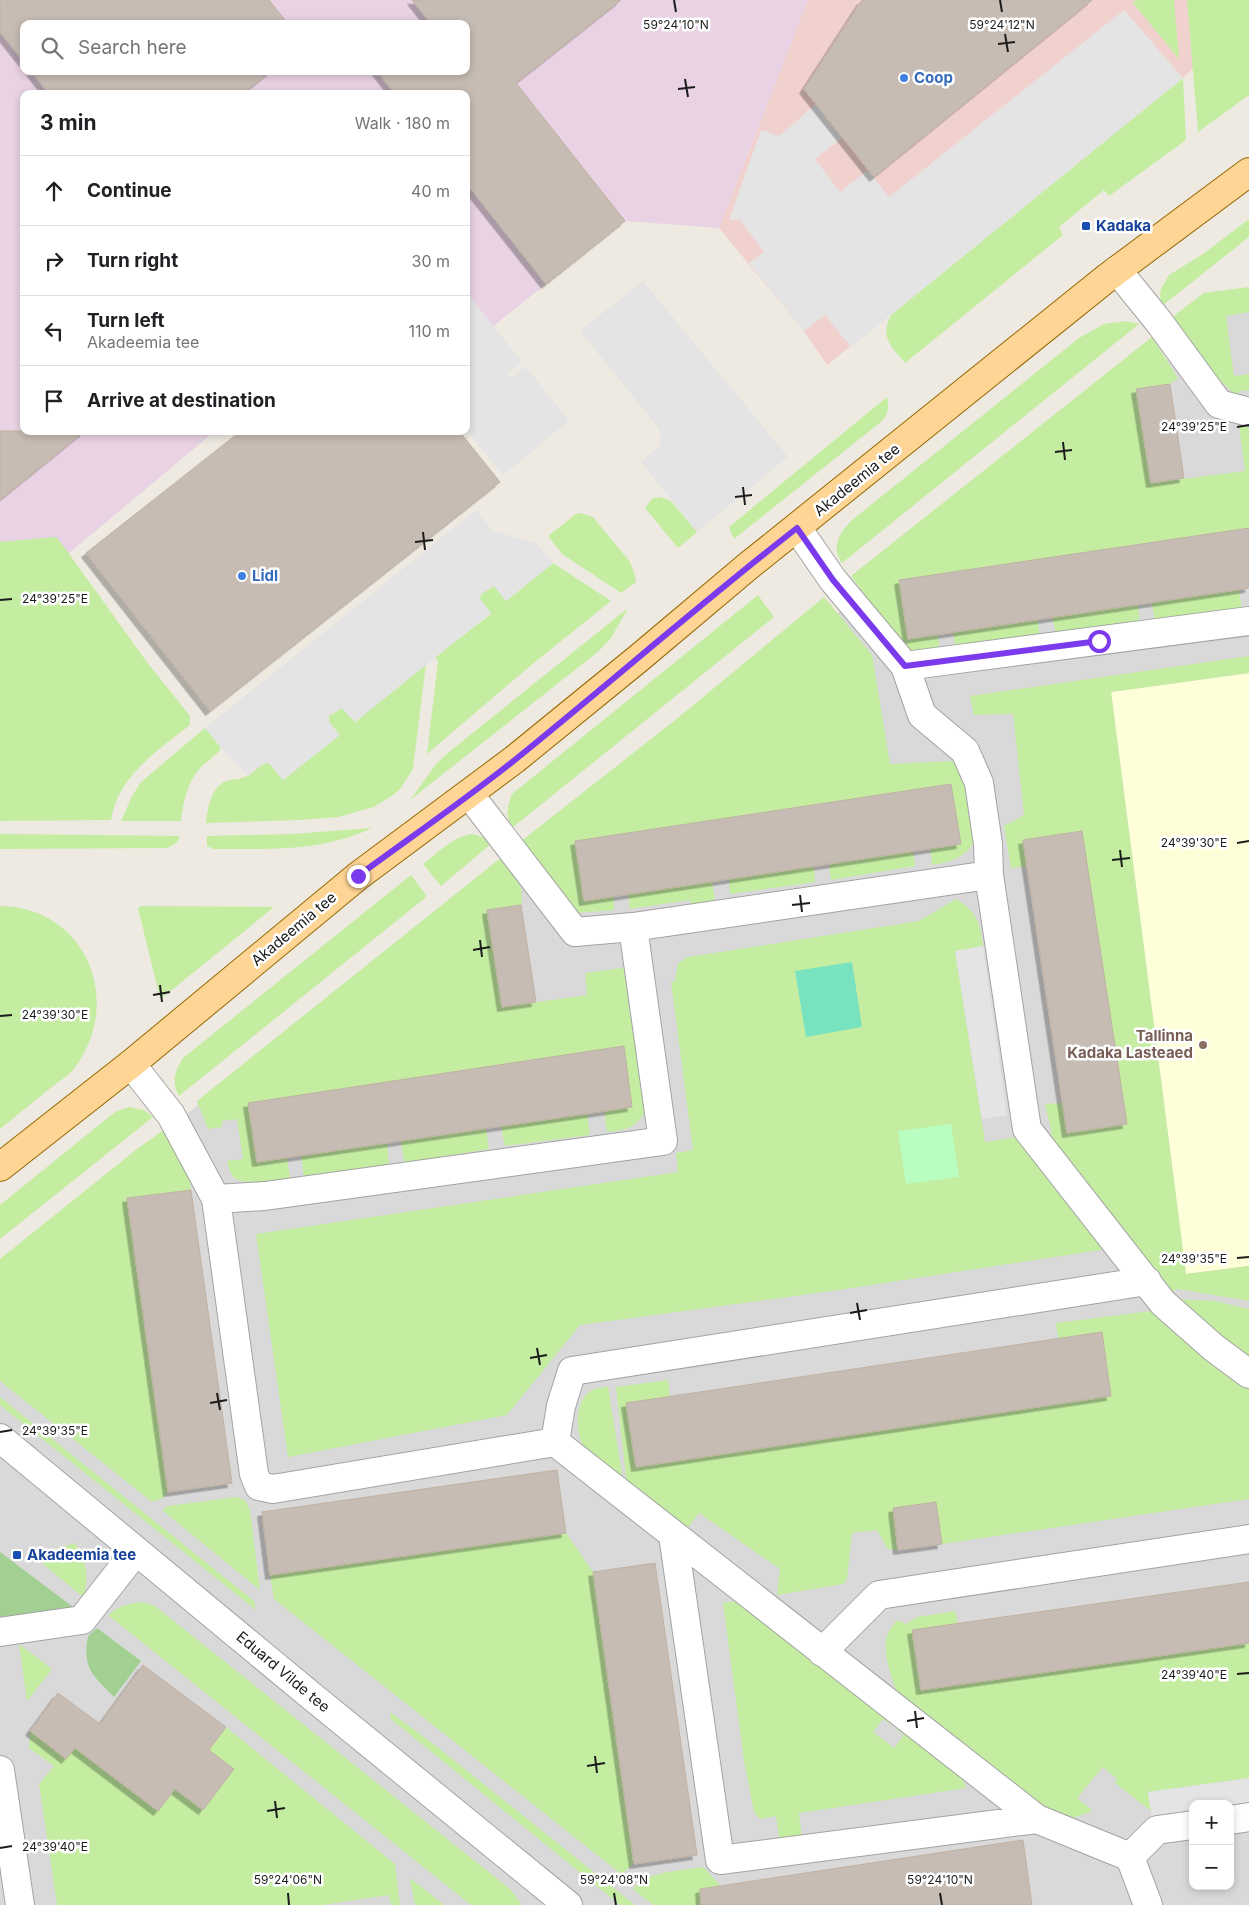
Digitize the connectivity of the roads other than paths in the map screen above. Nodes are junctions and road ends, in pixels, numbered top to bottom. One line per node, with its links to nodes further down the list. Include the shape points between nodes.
1 (1249, 172): 2 (main road, Akadeemia tee)
2 (1117, 270): 3 (street, via 1219,404); 4 (main road, Akadeemia tee)
3 (1249, 412)
4 (797, 528): 6 (street, via 833,580); 7 (main road, Akadeemia tee)
5 (1249, 621): 6 (street)
6 (905, 666): 8 (street, via 922,715 965,751 979,783)
7 (469, 794): 9 (street, via 575,932); 10 (main road, Akadeemia tee, via 358,876)
8 (989, 875): 9 (street); 13 (street, via 1027,1128)
9 (633, 927): 12 (street, via 663,1141 265,1196)
10 (131, 1064): 11 (main road, Akadeemia tee); 12 (street, via 171,1115)
11 (0, 1167)
12 (216, 1199): 16 (street, via 254,1474 259,1486 273,1489)
13 (1147, 1282): 14 (street, via 1163,1303); 16 (street, via 572,1371 561,1406)
14 (1249, 1374)
15 (0, 1438): 19 (street, Eduard Vilde tee)
16 (555, 1442): 17 (street)
17 (673, 1534): 21 (street); 24 (street, via 720,1860)
18 (1249, 1539): 21 (street, via 879,1595)
19 (136, 1551): 20 (street, via 82,1620); 29 (street, Eduard Vilde tee)
20 (0, 1632)
21 (822, 1652): 24 (street)
22 (0, 1770): 28 (street)
23 (1249, 1817): 25 (street)
24 (1037, 1819): 27 (street)
25 (1234, 1819)
26 (1189, 1826): 27 (street, via 1157,1830)
27 (1130, 1857): 30 (street)
28 (20, 1905)
29 (568, 1905)
30 (1148, 1905)

